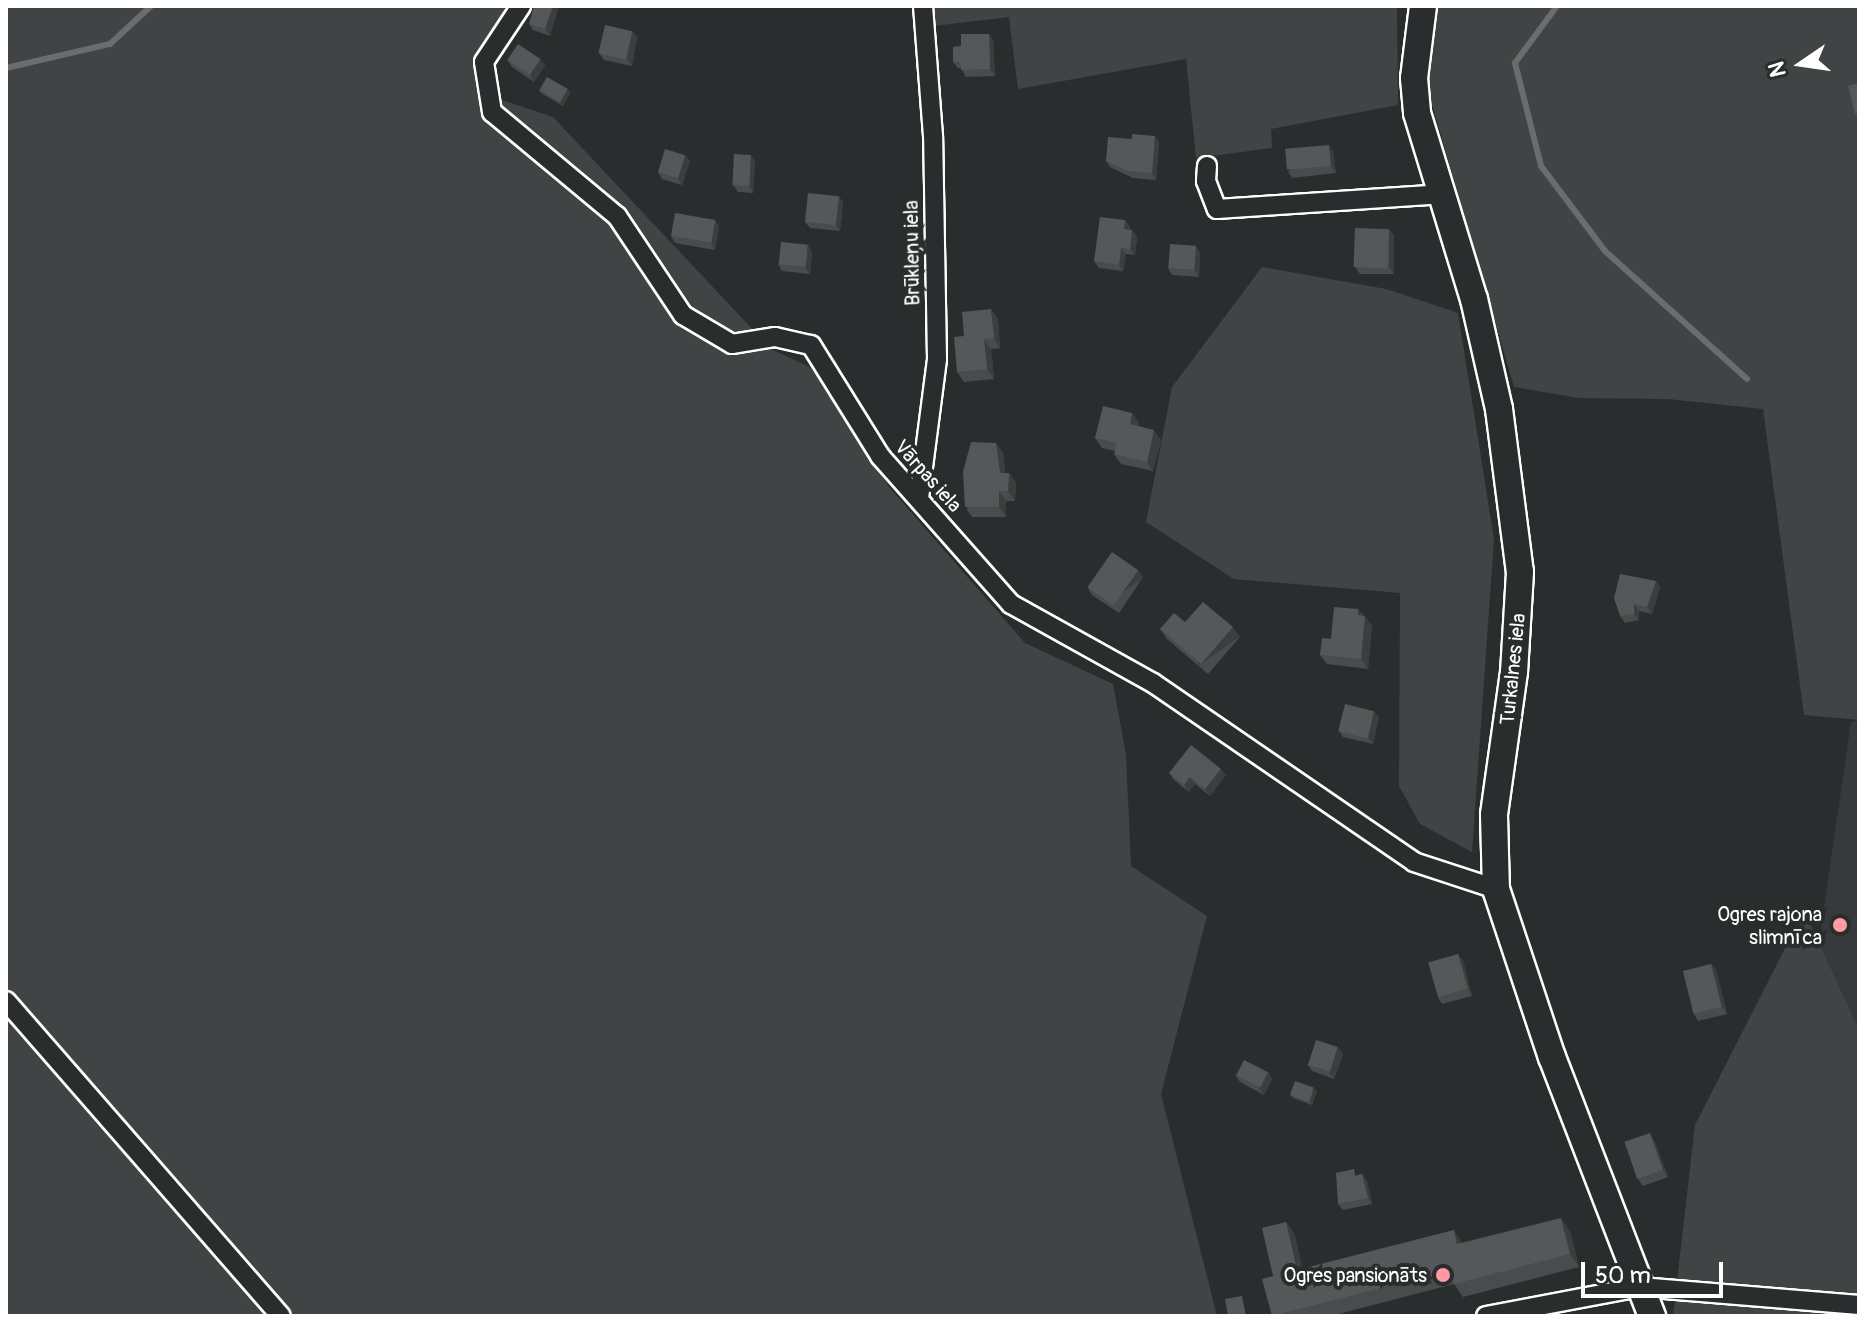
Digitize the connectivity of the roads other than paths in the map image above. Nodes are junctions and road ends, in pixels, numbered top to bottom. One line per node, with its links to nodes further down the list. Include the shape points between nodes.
1 (521, 6): 6 (street, Vārpas iela, via 484,62 492,112 617,216 673,303 694,324 732,344 775,337 811,345 880,456)
2 (923, 6): 6 (street, Brūkleņu iela, via 933,136 937,359)
3 (1423, 6): 5 (main road, Turkalnes iela, via 1414,78 1417,113)
4 (1207, 166): 5 (street, via 1206,181 1217,209)
5 (1440, 194): 7 (main road, Turkalnes iela, via 1474,299 1499,409 1520,572 1514,672 1494,815)
6 (919, 498): 7 (street, Vārpas iela, via 1011,604 1142,676 1414,862)
7 (1496, 889): 9 (main road, Turkalnes iela, via 1552,1057)
8 (6, 1001): 11 (street)
9 (1640, 1287): 10 (street); 12 (street); 13 (main road, Turkalnes iela)
10 (1859, 1305)
11 (281, 1316)
12 (1486, 1316)
13 (1652, 1316)

